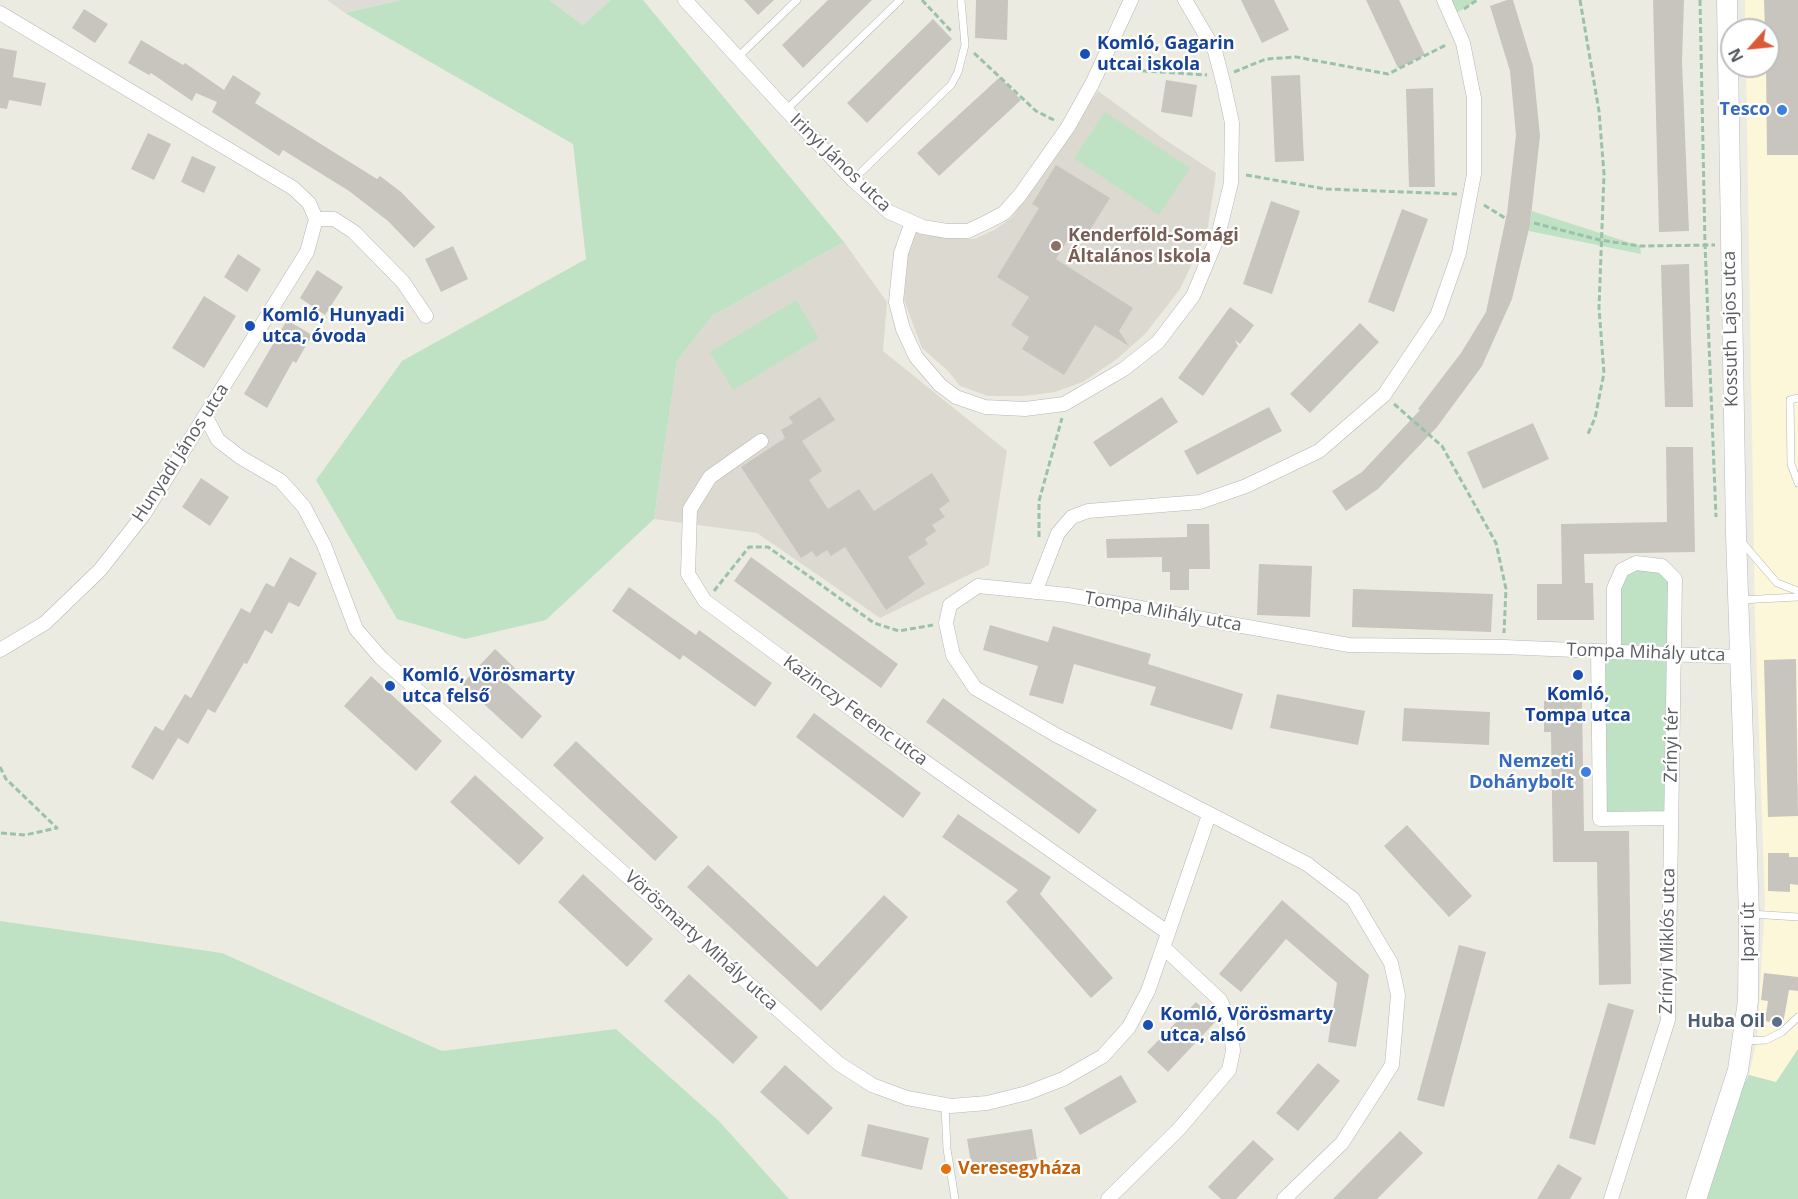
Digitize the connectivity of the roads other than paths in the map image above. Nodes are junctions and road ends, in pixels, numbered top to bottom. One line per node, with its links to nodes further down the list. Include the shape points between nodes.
1 (685, 0): 10 (street, Irinyi János utca)
2 (797, 0): 10 (lane)
3 (900, 0): 11 (lane)
4 (961, 0): 12 (lane, via 965,45 951,85)
5 (1131, 0): 14 (street, Irinyi János utca, via 1068,127 1004,213 968,231 946,231)
6 (1185, 0): 14 (street, via 1215,51 1222,76 1232,123 1231,172 1218,236 1193,296 1158,342 1124,369 1065,404 1025,409 985,407 956,397 916,357 896,302 901,253)
7 (1444, 0): 23 (street, via 1463,43 1474,98 1474,174 1459,253 1437,316 1384,395 1319,451 1246,486 1200,502 1088,511 1072,517 1058,533)
8 (1726, 0): 21 (main road, Kossuth Lajos utca)
9 (0, 13): 13 (street, via 293,188 309,203)
10 (738, 57): 11 (street, Irinyi János utca)
11 (786, 110): 12 (street, Irinyi János utca)
12 (853, 180): 14 (street, Irinyi János utca, via 889,212)
13 (316, 219): 15 (street, via 334,219 354,232 403,282); 17 (street, Hunyadi János utca, via 307,252)
14 (912, 222)
15 (426, 316)
16 (1798, 398): 18 (lane, via 1790,400)
17 (206, 417): 26 (street, Hunyadi János utca, via 144,514 100,570 45,623); 39 (street, Vörösmarty Mihály utca, via 218,440 281,481 304,507 324,545 356,629 381,658 838,1063 872,1085 907,1098)
18 (1794, 430): 20 (lane, via 1791,464)
19 (761, 441): 35 (street, Kazinczy Ferenc utca, via 710,477 690,509 688,574 705,602 877,729)
20 (1798, 483)
21 (1736, 535): 22 (lane, via 1777,582); 25 (main road, Kossuth Lajos utca)
22 (1798, 591)
23 (1035, 592): 27 (street, Tompa Mihály utca, via 1349,645); 31 (street, Tompa Mihály utca, via 978,586 950,605 946,623 953,655 975,688)
24 (1798, 597): 25 (lane)
25 (1737, 600): 30 (main road, Kossuth Lajos utca)
26 (0, 650)
27 (1598, 652): 28 (street, Tompa Mihály utca); 32 (street, via 1600,819)
28 (1614, 652): 29 (street, Tompa Mihály utca); 29 (street, Zrínyi tér, via 1614,588 1622,570 1636,563 1649,563 1662,566 1675,579)
29 (1673, 654): 30 (street, Tompa Mihály utca); 32 (street, Zrínyi tér)
30 (1739, 657): 33 (main road, Ipari út)
31 (1209, 815): 35 (street, Vörösmarty Mihály utca); 42 (street, via 1307,864 1353,899 1391,963 1398,995 1392,1065 1342,1143)
32 (1671, 818): 43 (street, Zrínyi Miklós utca, via 1668,1020)
33 (1749, 914): 34 (lane); 38 (main road, Ipari út, via 1748,1001)
34 (1798, 917)
35 (1167, 932): 36 (street, Vörösmarty Mihály utca)
36 (1162, 947): 39 (street, Vörösmarty Mihály utca, via 1148,991 1129,1026 1103,1056 1063,1079 1027,1093 987,1103); 41 (street, via 1220,1000 1230,1021 1233,1051 1229,1070 1179,1129)
37 (1798, 1017): 38 (lane, via 1766,1040)
38 (1743, 1041): 44 (main road, Ipari út, via 1725,1117)
39 (945, 1105): 40 (lane)
40 (955, 1199)
41 (1108, 1199)
42 (1284, 1199)
43 (1611, 1199)
44 (1696, 1199)

